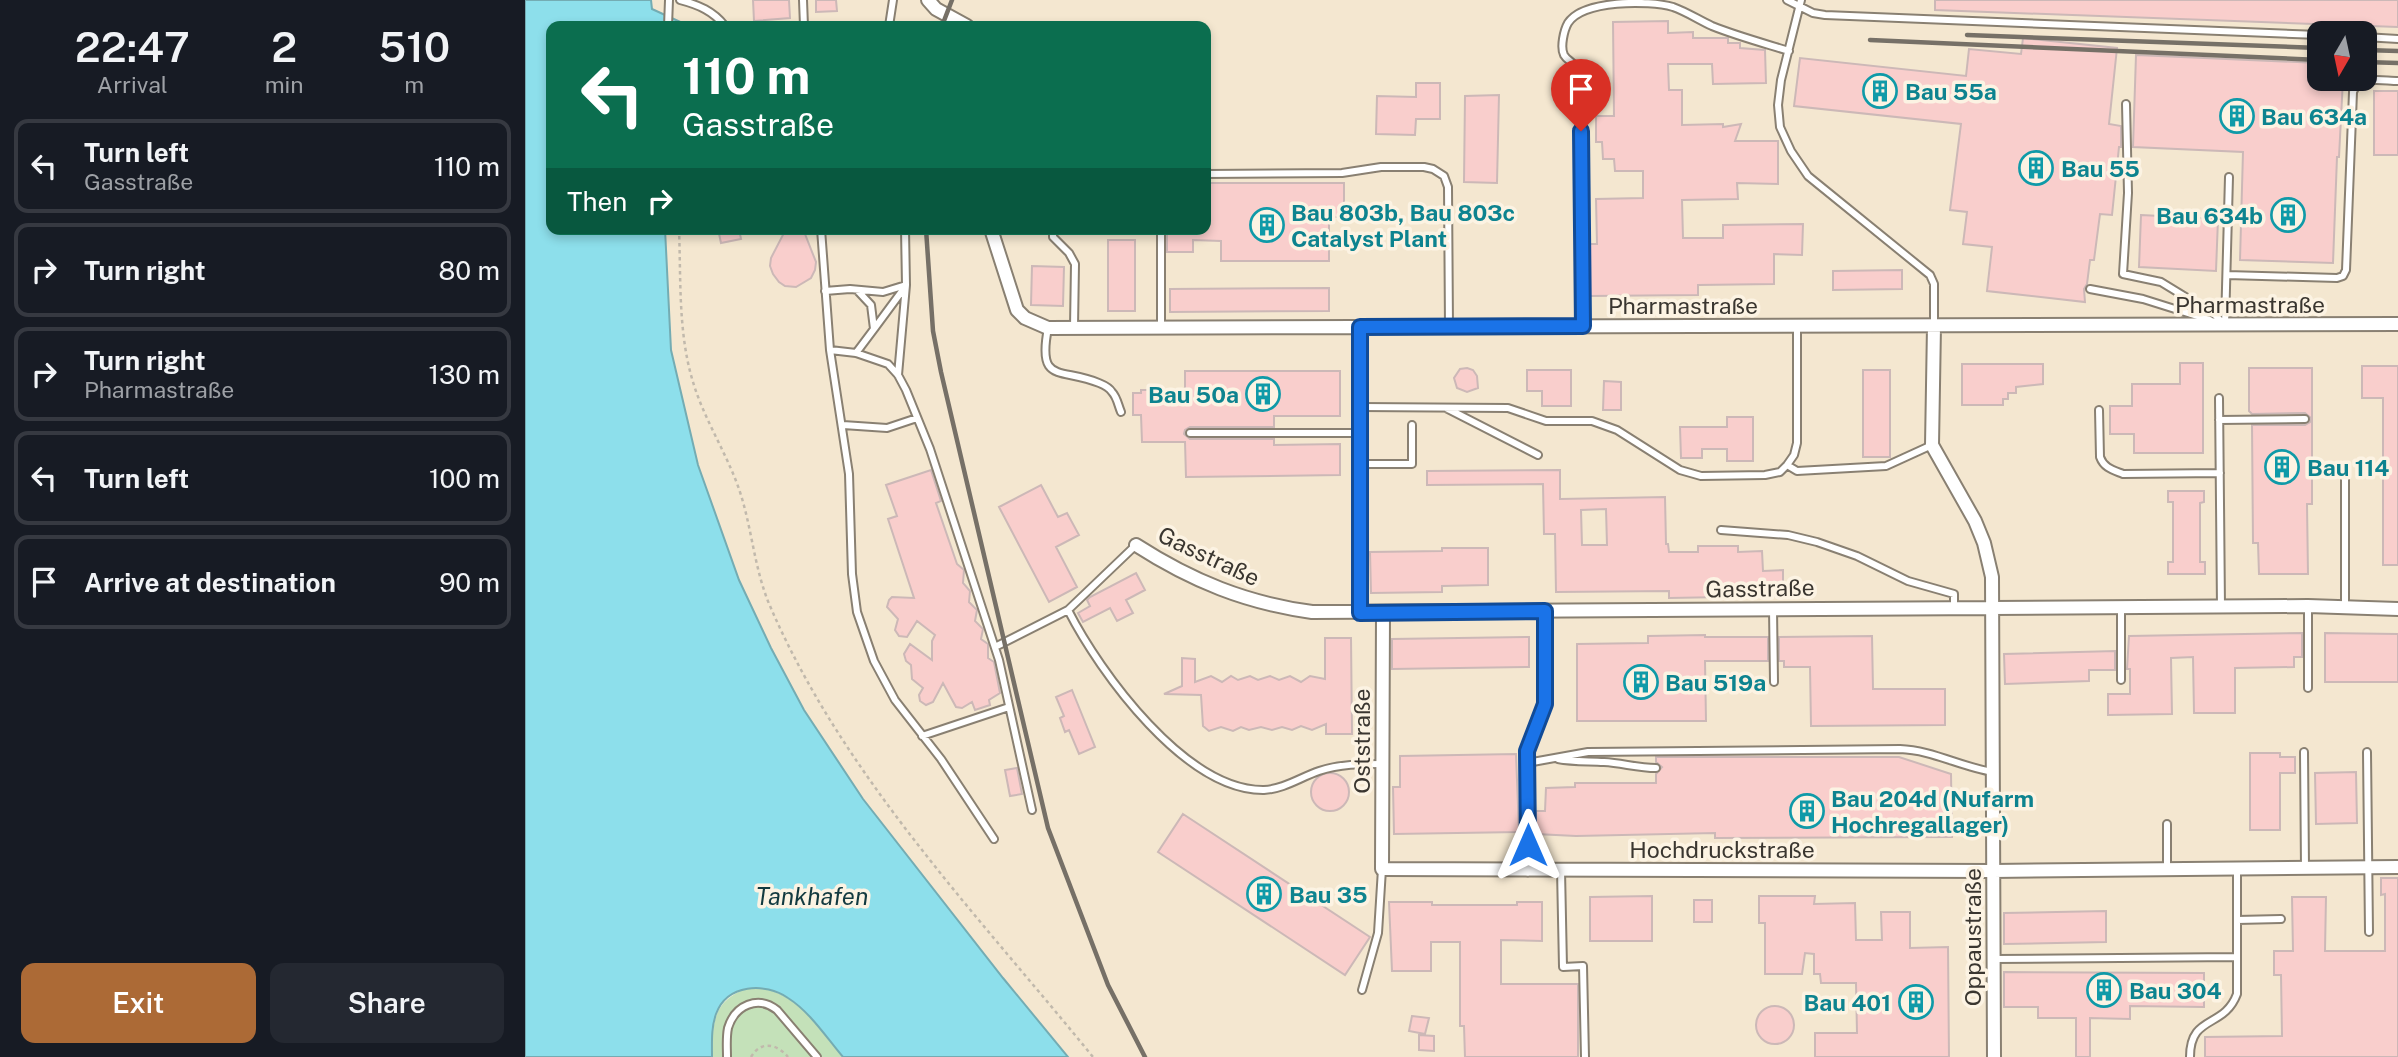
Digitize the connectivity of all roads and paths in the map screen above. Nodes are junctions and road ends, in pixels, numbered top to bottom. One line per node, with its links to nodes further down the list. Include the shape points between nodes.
1 (669, 0): 8 (lane)
2 (680, 0): 9 (lane, via 704,8)
3 (803, 0): 10 (lane)
4 (893, 0): 11 (lane)
5 (928, 0): 12 (street)
6 (1787, 0): 7 (lane)
7 (1801, 4): 13 (lane, via 1825,16); 16 (lane)
8 (668, 21)
9 (721, 21)
10 (804, 21)
11 (890, 21)
12 (958, 21)
13 (2307, 35)
14 (2377, 38): 15 (lane)
15 (2398, 39)
16 (1789, 51): 34 (lane, via 1671,6 1595,4 1573,16 1563,49 1580,75); 36 (lane, via 1778,105 1780,127 1791,151 1808,176 1930,275)
17 (2398, 81): 27 (lane, via 2362,80 2353,92 2343,275)
18 (2126, 104): 33 (lane, via 2128,193 2123,274 2161,282 2215,314)
19 (1211, 174): 39 (lane, via 1342,173 1381,167 1433,169 1444,176 1448,187)
20 (2229, 177): 27 (lane)
21 (679, 235): 113 (path, via 684,343 693,382 737,482 769,603 793,653 853,755 899,820)
22 (821, 235): 31 (lane)
23 (905, 235): 28 (lane)
24 (993, 235): 40 (street, Pharmastraße, via 1017,310)
25 (1053, 235): 41 (lane, via 1075,264)
26 (1161, 235): 37 (lane)
27 (2227, 275): 33 (lane)
28 (906, 285): 30 (lane, via 883,292); 42 (lane); 45 (lane)
29 (2090, 289): 33 (lane, via 2143,299)
30 (856, 290): 31 (lane); 42 (lane, via 871,305)
31 (825, 291): 43 (lane)
32 (2398, 324): 33 (street, Pharmastraße)
33 (2225, 325): 36 (street, Pharmastraße)
34 (1583, 326): 35 (street, Pharmastraße); 39 (street, Pharmastraße)
35 (1797, 326): 36 (street, Pharmastraße); 61 (lane, via 1797,443)
36 (1934, 326): 58 (street)
37 (1161, 327): 38 (street, Pharmastraße); 41 (street, Pharmastraße)
38 (1360, 327): 39 (street, Pharmastraße); 47 (street)
39 (1449, 327)
40 (1048, 328): 41 (street, Pharmastraße); 50 (lane, via 1044,349 1053,371 1107,387)
41 (1074, 328)
42 (874, 329): 44 (lane)
43 (830, 350): 44 (lane); 54 (lane)
44 (856, 353): 45 (lane, via 888,364)
45 (898, 374): 51 (lane)
46 (2219, 398): 53 (lane)
47 (1360, 407): 48 (lane); 57 (street)
48 (1444, 407): 59 (lane); 61 (lane, via 1508,408 1546,421 1592,421 1617,430 1680,470 1701,476 1765,475)
49 (2099, 410): 62 (lane, via 2100,457 2112,470 2123,474)
50 (1121, 412)
51 (917, 418): 54 (lane, via 887,428); 78 (lane)
52 (2305, 419): 53 (lane)
53 (2219, 420): 62 (lane)
54 (843, 425): 83 (lane, via 857,612 874,661)
55 (1412, 425): 60 (lane, via 1412,464)
56 (1191, 433): 57 (lane)
57 (1360, 433): 60 (street)
58 (1932, 445): 61 (lane, via 1886,466 1797,471); 71 (street, Oppaustraße, via 1984,543 1992,577)
59 (1538, 455)
60 (1360, 464): 76 (street)
61 (1787, 466)
62 (2220, 473): 70 (lane)
63 (2345, 474): 67 (lane)
64 (1721, 530): 68 (lane, via 1817,542 1908,581 1954,594)
65 (1136, 545): 74 (lane); 76 (street, Gasstraße, via 1190,575 1248,599 1312,612)
66 (2308, 606): 67 (street, Gasstraße); 70 (street, Gasstraße); 81 (lane)
67 (2346, 606): 73 (street, Gasstraße)
68 (1954, 607): 71 (street, Gasstraße); 72 (street, Gasstraße)
69 (2121, 607): 70 (street, Gasstraße); 71 (street, Gasstraße); 79 (lane)
70 (2221, 607)
71 (1992, 608): 90 (street, Oppaustraße)
72 (1773, 609): 75 (street, Gasstraße); 80 (lane)
73 (2398, 609)
74 (1068, 610): 78 (lane); 88 (lane, via 1136,710 1168,744 1220,779 1266,790 1336,766)
75 (1545, 611): 77 (street, Gasstraße); 87 (street, via 1545,704 1527,751)
76 (1360, 613): 77 (street, Gasstraße)
77 (1383, 613): 88 (street, Oststraße)
78 (995, 647): 82 (lane)
79 (2121, 680)
80 (1774, 682)
81 (2308, 688)
82 (1009, 707): 83 (lane); 91 (lane)
83 (922, 736): 93 (lane)
84 (2304, 752): 96 (lane)
85 (2367, 752): 94 (lane)
86 (1554, 758): 87 (lane); 89 (lane); 90 (lane, via 1588,752 1900,749)
87 (1527, 763): 100 (street)
88 (1382, 764): 97 (street, Oststraße)
89 (1656, 768)
90 (1993, 772): 102 (street, Oppaustraße)
91 (1032, 810)
92 (2167, 824): 98 (lane)
93 (994, 839)
94 (2368, 867): 95 (street, Hochdruckstraße); 96 (street, Hochdruckstraße); 105 (lane)
95 (2398, 867)
96 (2305, 868): 99 (street, Hochdruckstraße)
97 (1382, 869): 100 (street, Hochdruckstraße); 108 (lane, via 1378,933)
98 (2167, 869): 99 (street, Hochdruckstraße); 102 (street, Hochdruckstraße)
99 (2237, 869): 104 (lane)
100 (1528, 870): 101 (street, Hochdruckstraße)
101 (1561, 870): 102 (street, Hochdruckstraße); 114 (lane, via 1563,967 1583,966)
102 (1993, 871): 107 (street, Oppaustraße)
103 (2281, 919): 104 (lane)
104 (2237, 920): 106 (lane)
105 (2369, 932)
106 (2237, 957): 107 (lane); 116 (lane, via 2234,1003 2196,1032)
107 (1994, 959): 115 (street, Oppaustraße)
108 (1362, 990)
109 (727, 1057): 112 (lane, via 727,1031 734,1015 747,1005 760,1003 778,1010)
110 (751, 1057): 111 (path, via 767,1045)
111 (788, 1057)
112 (817, 1057)
113 (1093, 1057)
114 (1585, 1057)
115 (1994, 1057)
116 (2190, 1057)

